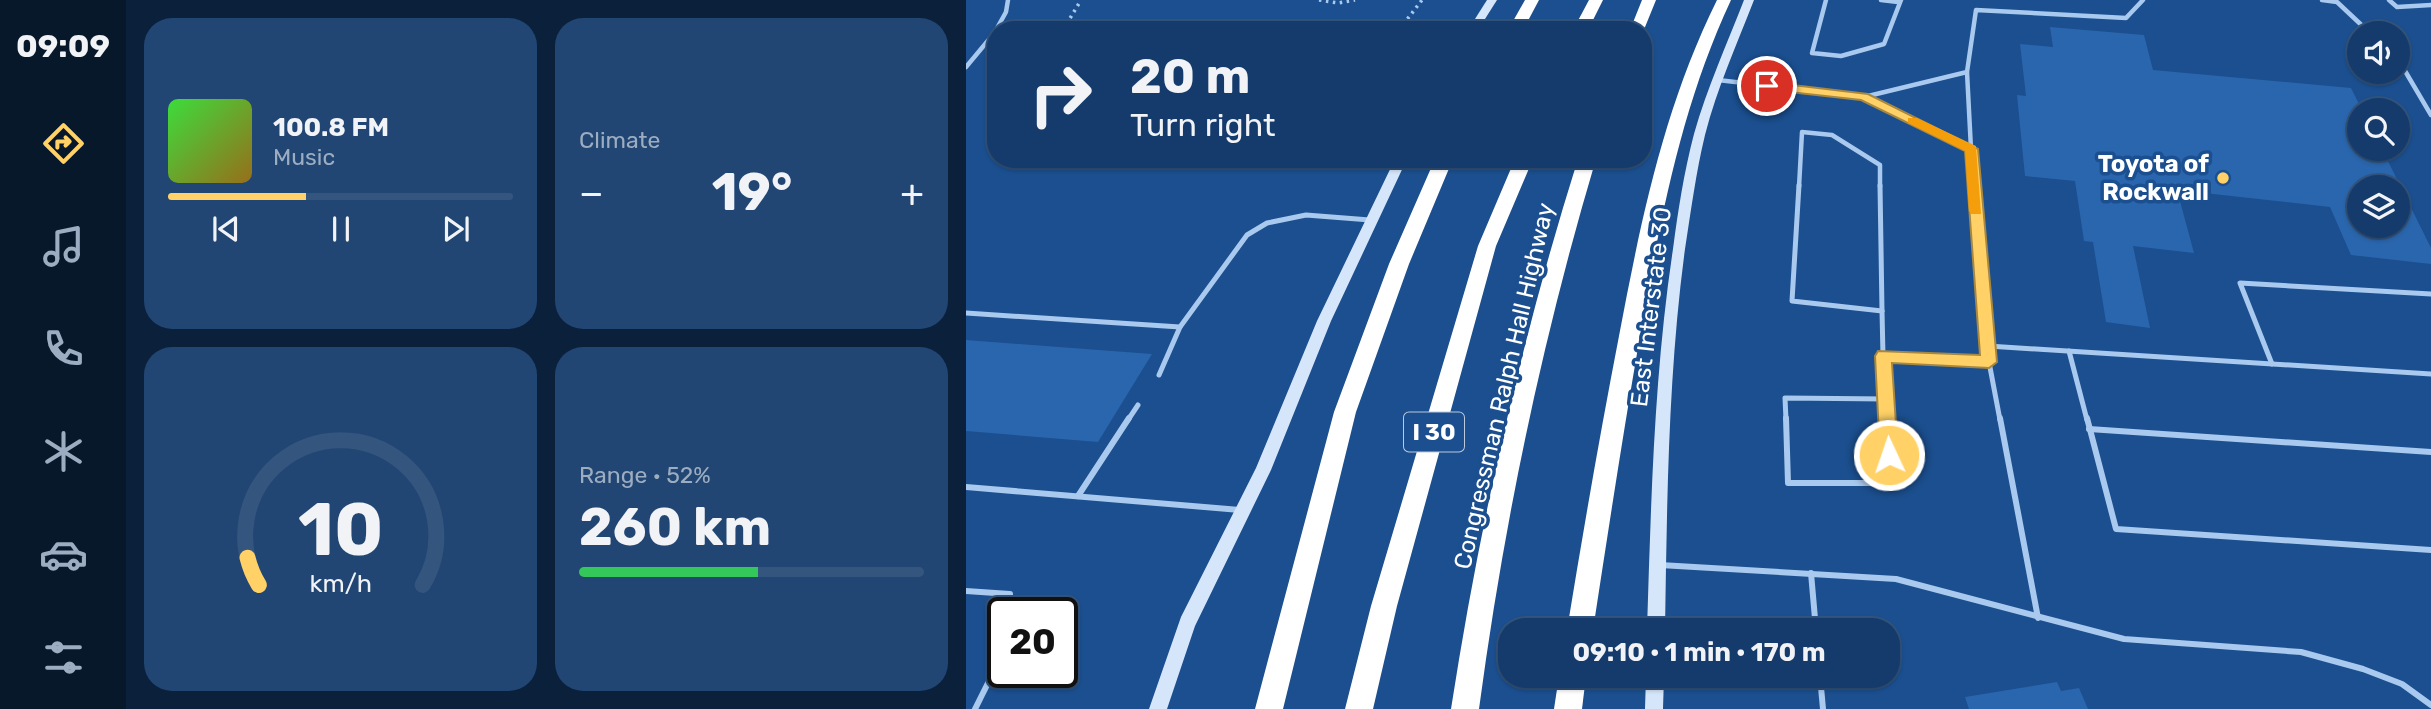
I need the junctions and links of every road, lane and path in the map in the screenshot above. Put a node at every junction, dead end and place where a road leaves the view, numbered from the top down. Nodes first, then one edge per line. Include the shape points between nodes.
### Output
1 (1008, 0) edge
2 (1081, 0) edge
3 (1319, 0) edge
4 (1355, 0) edge
5 (1422, 0) edge
6 (1492, 0) edge
7 (1532, 0) edge
8 (1595, 0) edge
9 (1649, 0) edge
10 (1724, 0) edge
11 (1749, 0) edge
12 (1826, 0) edge
13 (1881, 0) edge
14 (2143, 0) edge
15 (2322, 0) edge
16 (2389, 0) edge
17 (1899, 1) edge
18 (2336, 1) edge
19 (2431, 5) edge
20 (1001, 21) edge
21 (1068, 21) edge
22 (1406, 21) edge
23 (1479, 21) edge
24 (1520, 21) edge
25 (1584, 21) edge
26 (1641, 21) edge
27 (2357, 21) edge
28 (987, 41) edge
29 (966, 67) edge
30 (1967, 72) junction
31 (1718, 80) junction
32 (2410, 80) edge
33 (1864, 97) junction
34 (2431, 116) edge
35 (1971, 149) junction
36 (1397, 168) edge
37 (1440, 168) edge
38 (1520, 168) edge
39 (1584, 168) edge
40 (1371, 220) junction
41 (2431, 295) edge
42 (1883, 311) junction
43 (966, 313) edge
44 (1180, 327) junction
45 (1988, 346) junction
46 (2069, 351) junction
47 (1883, 356) junction
48 (1989, 362) junction
49 (2272, 364) junction
50 (1158, 374) dead end
51 (2431, 374) edge
52 (1886, 399) junction
53 (1138, 405) dead end
54 (2089, 429) junction
55 (2431, 452) edge
56 (966, 487) edge
57 (1078, 496) junction
58 (1243, 510) junction
59 (2431, 550) edge
60 (1658, 565) junction
61 (1811, 573) junction
62 (966, 591) edge
63 (1010, 597) edge
64 (1582, 618) edge
65 (1656, 618) edge
66 (1815, 618) edge
67 (2038, 618) junction
68 (987, 685) edge
69 (1571, 688) edge
70 (1655, 688) edge
71 (1821, 688) edge
72 (2431, 705) edge
73 (975, 709) edge
74 (1157, 709) edge
75 (1269, 709) edge
76 (1359, 709) edge
77 (1465, 709) edge
78 (1568, 709) edge
79 (1654, 709) edge
80 (1823, 709) edge

1 - 20 lane
2 - 21 path
3 - 4 path
5 - 22 path
6 - 23 main road
7 - 24 highway
8 - 25 highway
9 - 26 highway
10 - 64 highway via 1688,81 1659,178
11 - 31 main road, East Interstate 30
12 - 17 lane via 1812,53 1841,56 1885,44
13 - 17 lane
14 - 30 lane via 2126,18 1976,10
15 - 18 lane
16 - 19 lane via 2397,7
18 - 27 lane
28 - 29 lane
30 - 33 lane
30 - 35 lane
31 - 33 lane
31 - 60 main road, East Interstate 30 via 1695,153 1668,331
32 - 34 lane
33 - 35 lane
35 - 45 lane
36 - 40 main road
37 - 75 highway via 1345,412
38 - 76 highway, Congressman Ralph Hall Highway / I 30 via 1487,246
39 - 77 highway, Congressman Ralph Hall Highway via 1557,254 1501,494
40 - 44 lane via 1306,215 1267,223 1247,235
40 - 58 main road
41 - 49 lane via 2240,283
42 - 42 lane via 1880,165 1832,135 1802,132 1792,301
42 - 47 lane
43 - 44 lane
44 - 50 lane
45 - 46 lane
45 - 48 lane
46 - 49 lane
46 - 54 lane
47 - 48 lane
47 - 52 lane
48 - 67 lane
49 - 51 lane
52 - 52 lane via 1891,483 1788,483 1785,398
53 - 57 lane
54 - 55 lane
54 - 59 lane via 2116,529
56 - 57 lane
57 - 58 lane
58 - 74 main road via 1187,623
60 - 61 lane
60 - 65 main road, East Interstate 30
61 - 66 lane
61 - 67 lane via 1896,579
62 - 63 lane
67 - 72 lane via 2124,639 2301,652 2402,684
68 - 73 lane
69 - 78 highway
70 - 79 main road
71 - 80 lane

